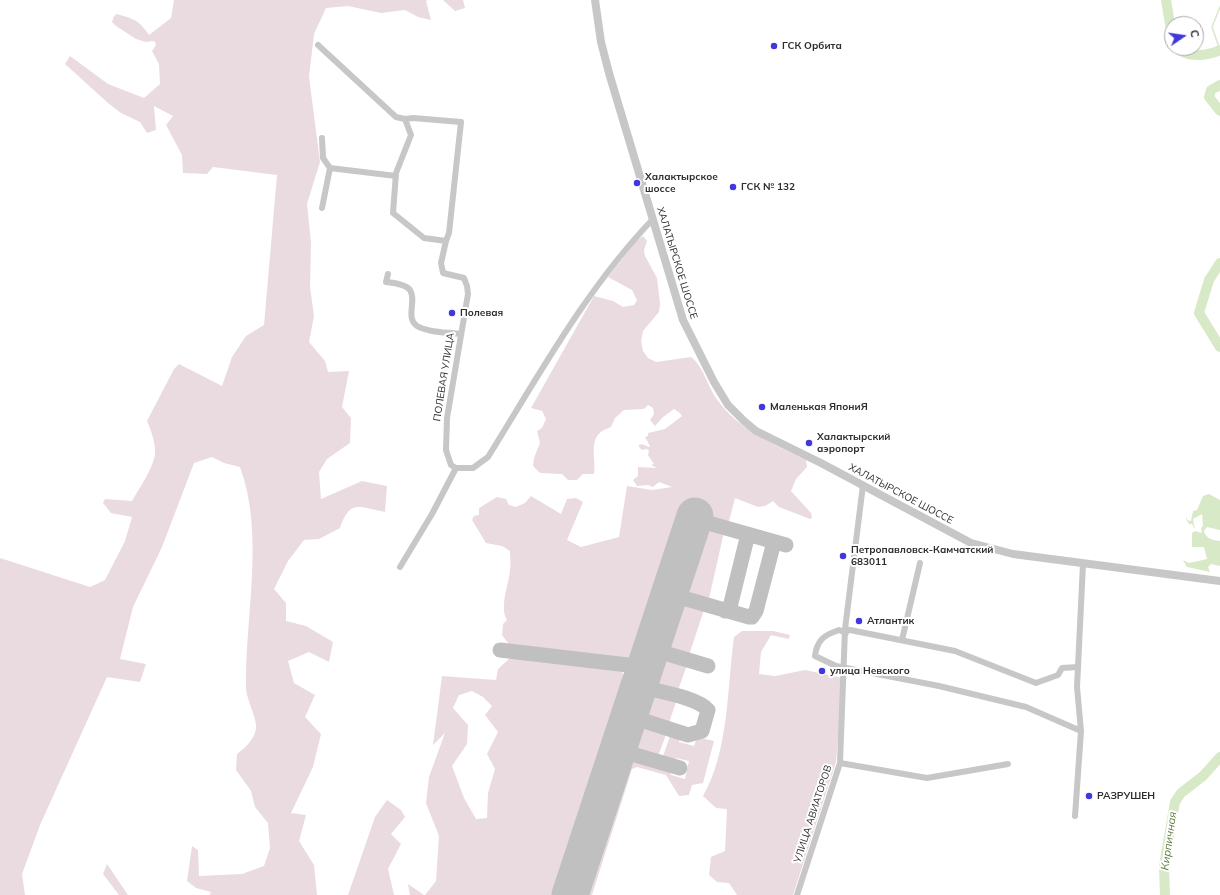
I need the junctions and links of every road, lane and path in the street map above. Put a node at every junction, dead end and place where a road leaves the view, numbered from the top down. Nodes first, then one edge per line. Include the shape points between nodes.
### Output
1 (595, 0) edge
2 (318, 45) dead end
3 (405, 119) junction
4 (322, 138) dead end
5 (330, 168) junction
6 (396, 176) junction
7 (322, 208) dead end
8 (653, 219) junction
9 (446, 241) junction
10 (388, 274) dead end
11 (461, 334) junction
12 (456, 468) junction
13 (863, 486) junction
14 (920, 563) dead end
15 (1083, 564) junction
16 (400, 567) dead end
17 (1220, 581) edge
18 (846, 631) junction
19 (902, 640) junction
20 (844, 666) junction
21 (1078, 667) junction
22 (1081, 731) junction
23 (840, 763) junction
24 (1008, 764) dead end
25 (1075, 816) dead end
26 (797, 895) edge

1 - 8 street, ХАЛАТЫРСКОЕ ШОССЕ via 601,42
2 - 3 street via 396,117
3 - 6 street via 411,135
3 - 9 street via 461,122
4 - 5 street via 324,158
5 - 6 street
5 - 7 street
6 - 9 street via 393,213 424,238
8 - 12 street via 628,246 585,301 488,457 473,468
8 - 13 street, ХАЛАТЫРСКОЕ ШОССЕ via 683,320 704,364 728,404 756,431
9 - 11 street, ПОЛЕВАЯ УЛИЦА via 443,273 464,278 467,286
10 - 11 street via 386,282 410,290 411,314 417,326
11 - 12 street, ПОЛЕВАЯ УЛИЦА via 447,418 446,450 451,465
12 - 16 street
13 - 15 street, ХАЛАТЫРСКОЕ ШОССЕ via 971,543 1013,554
13 - 18 street
14 - 19 street
15 - 17 street, ХАЛАТЫРСКОЕ ШОССЕ
15 - 21 street
18 - 19 street
18 - 20 street
18 - 20 street via 824,634 817,645 815,656 836,666
19 - 21 street via 955,651 1036,683 1058,676 1062,668
20 - 22 street via 1026,707
20 - 23 street, УЛИЦА АВИАТОРОВ
21 - 22 street
22 - 25 street
23 - 24 street via 927,778
23 - 26 street, УЛИЦА АВИАТОРОВ

